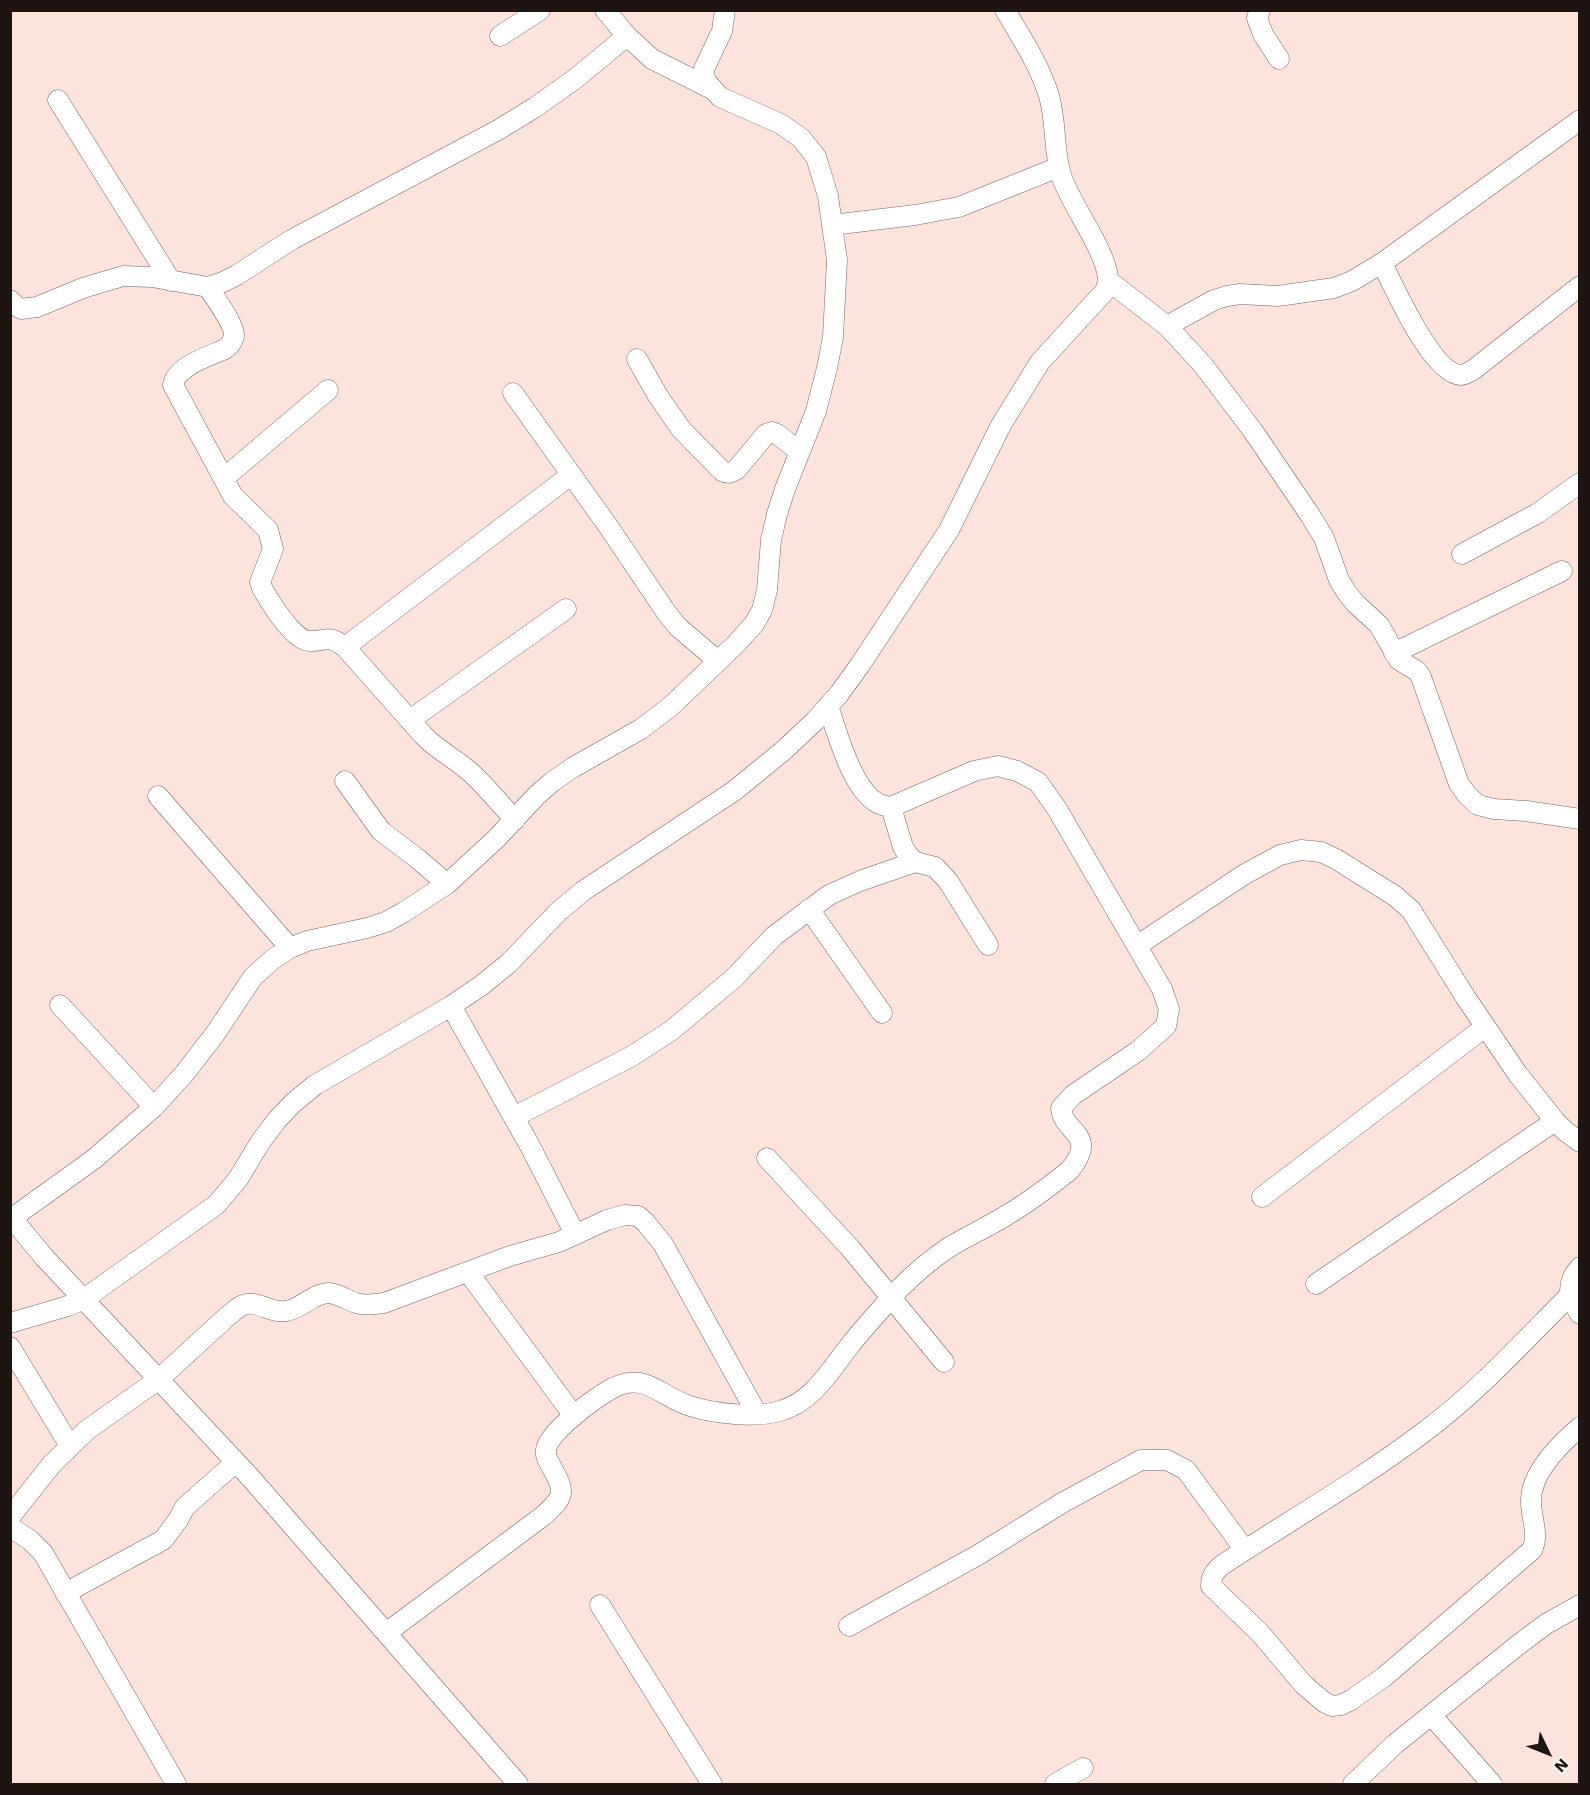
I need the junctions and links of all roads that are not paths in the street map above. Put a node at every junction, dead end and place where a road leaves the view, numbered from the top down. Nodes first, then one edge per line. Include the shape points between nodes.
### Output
1 (540, 10) edge
2 (605, 10) edge
3 (725, 10) edge
4 (1005, 10) edge
5 (1260, 10) edge
6 (500, 36) dead end
7 (627, 36) junction
8 (1279, 59) dead end
9 (712, 89) junction
10 (58, 100) dead end
11 (1580, 120) edge
12 (1059, 167) junction
13 (832, 225) junction
14 (1382, 263) junction
15 (171, 281) junction
16 (1109, 281) junction
17 (1580, 286) edge
18 (208, 287) junction
19 (10, 300) edge
20 (1167, 326) junction
21 (637, 359) dead end
22 (328, 390) dead end
23 (513, 393) dead end
24 (800, 452) junction
25 (571, 475) junction
26 (224, 478) junction
27 (1580, 483) edge
28 (1462, 554) dead end
29 (1562, 571) dead end
30 (566, 609) dead end
31 (345, 647) junction
32 (1394, 653) junction
33 (718, 662) junction
34 (828, 705) junction
35 (410, 720) junction
36 (345, 781) dead end
37 (158, 796) dead end
38 (891, 807) junction
39 (1575, 815) edge
40 (515, 820) junction
41 (915, 862) junction
42 (447, 884) junction
43 (809, 909) junction
44 (988, 945) dead end
45 (1138, 945) junction
46 (290, 948) junction
47 (60, 1005) dead end
48 (451, 1006) junction
49 (882, 1013) dead end
50 (1485, 1027) junction
51 (154, 1107) junction
52 (514, 1117) junction
53 (1555, 1121) junction
54 (1580, 1142) edge
55 (767, 1158) dead end
56 (1262, 1197) dead end
57 (11, 1217) edge
58 (575, 1234) junction
59 (1580, 1267) edge
60 (468, 1272) junction
61 (1316, 1284) dead end
62 (1570, 1295) junction
63 (892, 1298) junction
64 (84, 1299) junction
65 (1580, 1314) edge
66 (10, 1323) edge
67 (10, 1347) edge
68 (944, 1362) dead end
69 (159, 1379) junction
70 (757, 1414) junction
71 (574, 1416) junction
72 (1580, 1427) edge
73 (70, 1446) junction
74 (236, 1462) junction
75 (10, 1517) edge
76 (10, 1527) edge
77 (1245, 1550) junction
78 (66, 1593) junction
79 (600, 1605) dead end
80 (1576, 1613) edge
81 (849, 1626) dead end
82 (386, 1633) junction
83 (1431, 1715) junction
84 (1083, 1768) dead end
85 (176, 1785) edge
86 (518, 1785) edge
87 (712, 1785) edge
88 (1055, 1785) edge
89 (1353, 1785) edge
90 (1492, 1785) edge

1 - 6 street
2 - 7 street
3 - 9 street via 722,31 704,69 705,80
4 - 12 street via 1049,96
5 - 8 street via 1257,18 1263,34
7 - 9 street via 652,59
7 - 18 street via 575,79 498,130 291,240 237,275
9 - 13 street via 720,97 781,124 801,138 816,157
10 - 15 street
11 - 14 street
12 - 13 street via 959,207
12 - 16 street
13 - 24 street via 837,260 833,337 816,411
14 - 17 street via 1423,342 1454,374 1473,370
14 - 20 street via 1334,288 1278,296 1227,296
15 - 18 street
15 - 19 street via 123,276 28,309 21,309
16 - 20 street
16 - 34 street via 1105,291 1040,362 1001,425 949,530 860,665
18 - 26 street via 233,329 233,339 225,349 182,371 173,385
20 - 32 street via 1203,365 1253,431 1324,538 1339,580 1355,603 1379,625
21 - 24 street via 681,429 727,474 772,432
22 - 26 street
23 - 25 street
24 - 33 street via 777,514 762,610
25 - 31 street
25 - 33 street via 666,612
26 - 31 street via 233,496 268,530 272,539 271,559 260,582 279,613 300,638 330,638
27 - 28 street via 1538,513
29 - 32 street
30 - 35 street
31 - 35 street
32 - 39 street via 1421,677 1459,784 1478,805
33 - 40 street via 641,729 552,782
34 - 38 street via 862,789 871,799
34 - 48 street via 783,751 734,791 583,891 509,963
35 - 40 street via 435,747 477,778
36 - 42 street via 381,831
37 - 46 street
38 - 41 street via 903,847
38 - 45 street via 974,771 998,766 1038,782
40 - 42 street
41 - 43 street via 860,881
41 - 44 street via 934,867 948,880
42 - 46 street via 386,922
43 - 49 street
43 - 52 street via 672,1030 632,1056
45 - 50 street via 1245,873 1280,855 1301,850 1321,852 1395,896 1411,910
45 - 63 street via 1162,989 1169,1010 1166,1026 1061,1108 1080,1138 1077,1160 1070,1170 1008,1215 934,1258
46 - 51 street via 253,977 215,1034
47 - 51 street
48 - 52 street
48 - 64 street via 315,1085 277,1120 216,1205
50 - 53 street
50 - 56 street
51 - 57 street via 94,1159
52 - 58 street
53 - 54 street
53 - 61 street
55 - 63 street
57 - 64 street
58 - 60 street
58 - 70 street via 625,1215 638,1216 646,1222 663,1244
59 - 62 street via 1570,1284
60 - 69 street via 384,1303 358,1304 325,1293 284,1312 242,1305
60 - 71 street
62 - 65 street
62 - 77 street via 1465,1399 1426,1431 1366,1475
63 - 68 street
63 - 70 street via 810,1395 780,1411
64 - 66 street
64 - 69 street
67 - 73 street
69 - 73 street via 102,1418
69 - 74 street
70 - 71 street via 691,1406 649,1384 635,1382 611,1389
71 - 82 street via 547,1443 545,1453 561,1484 562,1492 556,1503
72 - 77 street via 1544,1465 1534,1485 1532,1550 1384,1677 1341,1706 1324,1702 1304,1685 1211,1586 1216,1570
73 - 75 street
74 - 78 street via 196,1495 163,1540
74 - 82 street
76 - 78 street via 43,1554
77 - 81 street via 1186,1470 1167,1460 1141,1460
78 - 85 street
79 - 87 street
80 - 83 street via 1536,1631
82 - 86 street
83 - 89 street
83 - 90 street
84 - 88 street

